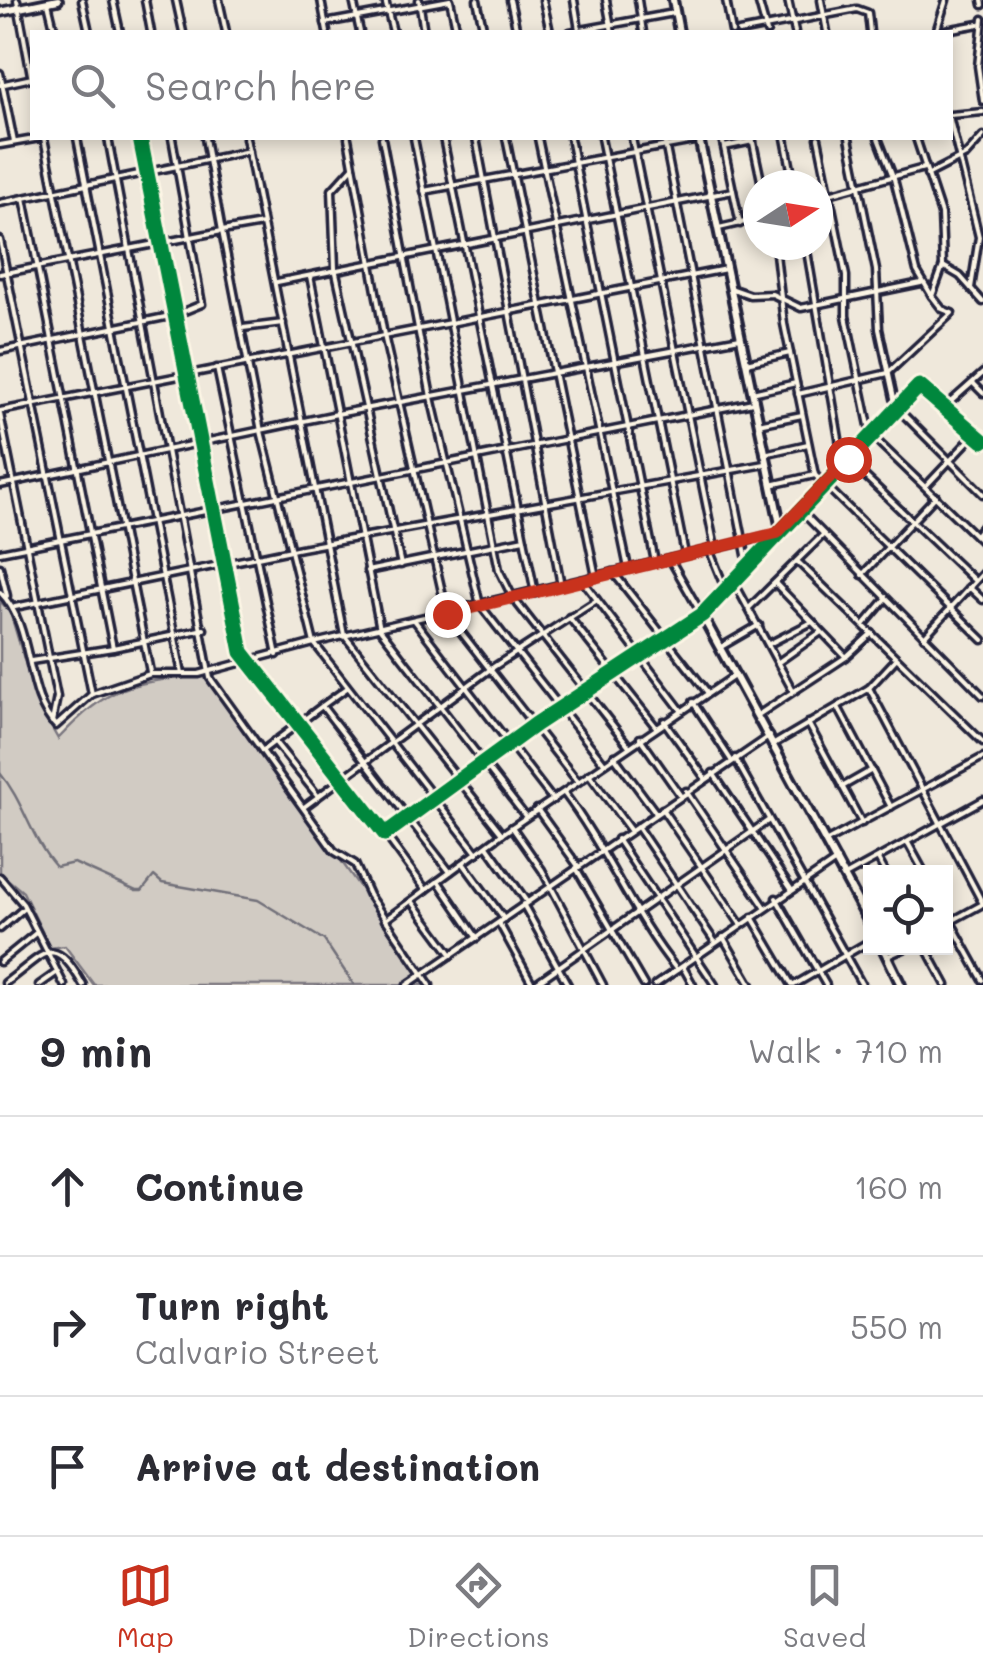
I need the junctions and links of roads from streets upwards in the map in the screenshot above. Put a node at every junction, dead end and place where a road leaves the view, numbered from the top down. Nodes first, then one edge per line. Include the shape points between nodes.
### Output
1 (82, 0) edge
2 (114, 0) edge
3 (145, 0) edge
4 (176, 0) edge
5 (219, 0) edge
6 (321, 0) edge
7 (353, 0) edge
8 (385, 0) edge
9 (450, 0) edge
10 (477, 0) edge
11 (510, 0) edge
12 (543, 0) edge
13 (574, 0) edge
14 (606, 0) edge
15 (638, 0) edge
16 (673, 0) edge
17 (726, 0) edge
18 (758, 0) edge
19 (788, 0) edge
20 (821, 0) edge
21 (866, 0) edge
22 (946, 0) edge
23 (53, 1) edge
24 (419, 3) edge
25 (18, 4) edge
26 (388, 10) junction
27 (864, 11) junction
28 (0, 12) edge
29 (676, 13) junction
30 (356, 16) junction
31 (824, 16) junction
32 (641, 19) junction
33 (982, 21) edge
34 (325, 23) junction
35 (792, 23) junction
36 (610, 24) junction
37 (55, 30) edge
38 (88, 30) edge
39 (120, 30) edge
40 (152, 30) edge
41 (183, 30) edge
42 (226, 30) edge
43 (327, 30) edge
44 (360, 30) edge
45 (392, 30) edge
46 (424, 30) edge
47 (457, 30) edge
48 (484, 30) edge
49 (517, 30) edge
50 (550, 30) edge
51 (580, 30) edge
52 (588, 30) edge
53 (612, 30) edge
54 (644, 30) edge
55 (680, 30) edge
56 (732, 30) edge
57 (766, 30) edge
58 (794, 30) edge
59 (827, 30) edge
60 (869, 30) edge
61 (937, 30) edge
62 (944, 30) edge
63 (982, 37) edge
64 (30, 68) edge
65 (0, 73) edge
66 (30, 79) edge
67 (1, 85) edge
68 (983, 101) edge
69 (983, 112) edge
70 (953, 117) edge
71 (953, 130) edge
72 (983, 136) edge
73 (30, 140) edge
74 (43, 140) edge
75 (77, 140) edge
76 (108, 140) edge
77 (140, 140) edge
78 (172, 140) edge
79 (204, 140) edge
80 (246, 140) edge
81 (348, 140) edge
82 (382, 140) edge
83 (414, 140) edge
84 (443, 140) edge
85 (476, 140) edge
86 (506, 140) edge
87 (538, 140) edge
88 (570, 140) edge
89 (601, 140) edge
90 (632, 140) edge
91 (664, 140) edge
92 (694, 140) edge
93 (699, 140) edge
94 (722, 140) edge
95 (749, 140) edge
96 (753, 140) edge
97 (785, 140) edge
98 (818, 140) edge
99 (849, 140) edge
100 (879, 140) edge
101 (917, 140) edge
102 (14, 142) junction
103 (0, 144) edge
104 (666, 146) junction
105 (724, 146) junction
106 (249, 151) junction
107 (635, 152) junction
108 (605, 158) junction
109 (209, 159) junction
110 (960, 159) junction
111 (575, 163) junction
112 (178, 167) junction
113 (353, 167) junction
114 (544, 168) junction
115 (924, 168) junction
116 (759, 170) edge
117 (791, 170) edge
118 (825, 170) edge
119 (149, 174) junction
120 (514, 174) junction
121 (927, 176) junction
122 (894, 179) junction
123 (117, 180) junction
124 (484, 180) junction
125 (452, 184) junction
126 (87, 187) junction
127 (859, 188) junction
128 (424, 191) junction
129 (733, 191) junction
130 (56, 192) junction
131 (833, 193) edge
132 (711, 194) junction
133 (24, 198) junction
134 (677, 202) junction
135 (0, 203) edge
136 (645, 209) junction
137 (614, 214) junction
138 (833, 214) edge
139 (585, 220) junction
140 (743, 223) edge
141 (262, 224) junction
142 (740, 224) junction
143 (557, 228) junction
144 (718, 228) junction
145 (222, 230) junction
146 (526, 234) junction
147 (192, 237) junction
148 (0, 240) edge
149 (495, 240) junction
150 (162, 242) junction
151 (464, 245) junction
152 (131, 248) junction
153 (436, 251) junction
154 (100, 254) junction
155 (406, 257) junction
156 (68, 260) junction
157 (777, 260) edge
158 (808, 260) edge
159 (370, 264) junction
160 (38, 266) junction
161 (943, 266) junction
162 (336, 268) junction
163 (726, 269) junction
164 (3, 273) edge
165 (310, 276) junction
166 (692, 276) junction
167 (275, 282) junction
168 (658, 282) junction
169 (921, 283) junction
170 (630, 286) junction
171 (730, 288) junction
172 (971, 288) junction
173 (600, 291) junction
174 (876, 292) junction
175 (572, 296) junction
176 (932, 296) junction
177 (846, 299) junction
178 (781, 301) junction
179 (540, 302) junction
180 (983, 302) edge
181 (814, 306) junction
182 (509, 308) junction
183 (478, 314) junction
184 (175, 315) junction
185 (144, 321) junction
186 (448, 322) junction
187 (283, 323) junction
188 (241, 328) junction
189 (114, 329) junction
190 (418, 329) junction
191 (84, 334) junction
192 (384, 335) junction
193 (741, 337) junction
194 (354, 340) junction
195 (52, 341) junction
196 (706, 344) junction
197 (20, 346) junction
198 (324, 346) junction
199 (0, 350) edge
200 (675, 351) junction
201 (790, 353) junction
202 (287, 354) junction
203 (644, 357) junction
204 (247, 362) junction
205 (614, 362) junction
206 (746, 362) junction
207 (585, 367) junction
208 (217, 368) junction
209 (554, 373) junction
210 (888, 373) junction
211 (983, 373) edge
212 (187, 374) junction
213 (524, 378) junction
214 (155, 380) junction
215 (858, 380) junction
216 (972, 382) junction
217 (796, 383) junction
218 (492, 384) junction
219 (126, 386) junction
220 (830, 386) junction
221 (462, 392) junction
222 (983, 393) edge
223 (97, 394) junction
224 (798, 394) junction
225 (752, 397) junction
226 (63, 398) junction
227 (430, 398) junction
228 (398, 403) junction
229 (31, 404) junction
230 (946, 406) junction
231 (896, 407) junction
232 (719, 408) junction
233 (368, 409) junction
234 (0, 412) edge
235 (337, 414) junction
236 (687, 414) junction
237 (802, 415) junction
238 (656, 420) junction
239 (301, 422) junction
240 (758, 425) junction
241 (628, 426) junction
242 (261, 430) junction
243 (599, 433) junction
244 (976, 434) junction
245 (871, 435) junction
246 (230, 436) junction
247 (568, 438) junction
248 (983, 441) edge
249 (199, 442) junction
250 (808, 444) junction
251 (536, 446) junction
252 (169, 448) junction
253 (506, 451) junction
254 (762, 454) junction
255 (140, 456) junction
256 (476, 458) junction
257 (949, 460) junction
258 (845, 461) junction
259 (109, 462) junction
260 (764, 464) junction
261 (446, 465) junction
262 (78, 469) junction
263 (731, 470) junction
264 (414, 471) junction
265 (46, 475) junction
266 (815, 475) junction
267 (700, 477) junction
268 (381, 478) junction
269 (669, 481) junction
270 (824, 482) junction
271 (14, 484) junction
272 (351, 484) junction
273 (0, 485) edge
274 (770, 485) junction
275 (926, 486) junction
276 (639, 488) junction
277 (315, 490) junction
278 (611, 492) junction
279 (983, 494) edge
280 (580, 496) junction
281 (936, 496) junction
282 (276, 498) junction
283 (548, 503) junction
284 (244, 505) junction
285 (517, 507) junction
286 (799, 509) junction
287 (214, 510) junction
288 (487, 513) junction
289 (183, 516) junction
290 (458, 519) junction
291 (912, 521) junction
292 (153, 522) junction
293 (428, 525) junction
294 (983, 526) edge
295 (121, 528) junction
296 (779, 531) junction
297 (394, 532) junction
298 (823, 535) junction
299 (975, 535) junction
300 (93, 536) junction
301 (361, 538) junction
302 (524, 539) junction
303 (744, 540) junction
304 (59, 541) junction
305 (983, 542) edge
306 (325, 543) junction
307 (495, 546) junction
308 (889, 546) junction
309 (27, 548) junction
310 (712, 548) junction
311 (0, 552) edge
312 (290, 552) junction
313 (466, 552) junction
314 (686, 555) junction
315 (670, 559) junction
316 (255, 560) junction
317 (435, 560) junction
318 (797, 560) junction
319 (656, 562) junction
320 (401, 565) junction
321 (748, 566) junction
322 (0, 567) edge
323 (225, 567) junction
324 (628, 568) junction
325 (367, 571) junction
326 (194, 572) junction
327 (613, 572) junction
328 (983, 573) edge
329 (862, 575) junction
330 (596, 577) junction
331 (164, 578) junction
332 (582, 580) junction
333 (975, 581) junction
334 (734, 582) junction
335 (775, 583) junction
336 (132, 585) junction
337 (561, 586) junction
338 (970, 587) junction
339 (102, 591) junction
340 (726, 591) junction
341 (0, 592) edge
342 (535, 593) junction
343 (70, 597) junction
344 (513, 598) junction
345 (8, 599) junction
346 (597, 600) junction
347 (885, 600) junction
348 (983, 600) edge
349 (36, 602) junction
350 (480, 605) junction
351 (952, 606) junction
352 (15, 607) junction
353 (750, 608) junction
354 (447, 614) junction
355 (702, 614) junction
356 (569, 617) junction
357 (414, 620) junction
358 (812, 622) junction
359 (759, 625) junction
360 (864, 625) junction
361 (204, 629) junction
362 (380, 629) junction
363 (822, 632) junction
364 (872, 633) junction
365 (174, 636) junction
366 (344, 636) junction
367 (543, 636) junction
368 (924, 637) junction
369 (665, 640) junction
370 (983, 640) edge
371 (144, 642) junction
372 (314, 642) junction
373 (769, 644) junction
374 (114, 648) junction
375 (721, 648) junction
376 (517, 652) junction
377 (82, 653) junction
378 (276, 654) junction
379 (639, 656) junction
380 (846, 658) junction
381 (897, 658) junction
382 (48, 659) junction
383 (31, 661) junction
384 (248, 662) junction
385 (778, 662) junction
386 (492, 668) junction
387 (211, 671) junction
388 (613, 673) junction
389 (150, 674) junction
390 (182, 674) junction
391 (736, 674) junction
392 (348, 688) junction
393 (869, 688) junction
394 (467, 690) junction
395 (587, 690) junction
396 (794, 691) junction
397 (708, 693) junction
398 (92, 694) junction
399 (983, 696) edge
400 (692, 702) junction
401 (322, 706) junction
402 (442, 706) junction
403 (838, 707) junction
404 (561, 708) junction
405 (680, 710) junction
406 (758, 714) junction
407 (664, 721) junction
408 (52, 723) junction
409 (415, 723) junction
410 (536, 724) junction
411 (808, 724) junction
412 (296, 725) junction
413 (656, 727) junction
414 (640, 738) junction
415 (772, 740) junction
416 (274, 741) junction
417 (390, 741) junction
418 (511, 742) junction
419 (983, 742) edge
420 (629, 746) junction
421 (262, 752) junction
422 (614, 756) junction
423 (983, 757) edge
424 (733, 759) junction
425 (363, 760) junction
426 (486, 760) junction
427 (604, 763) junction
428 (872, 770) junction
429 (712, 773) junction
430 (588, 774) junction
431 (340, 778) junction
432 (706, 778) junction
433 (460, 779) junction
434 (578, 782) junction
435 (842, 787) junction
436 (924, 791) junction
437 (564, 792) junction
438 (683, 793) junction
439 (318, 796) junction
440 (434, 796) junction
441 (552, 800) junction
442 (983, 800) edge
443 (304, 806) junction
444 (892, 807) junction
445 (537, 809) junction
446 (662, 809) junction
447 (656, 813) junction
448 (410, 816) junction
449 (526, 817) junction
450 (769, 820) junction
451 (862, 823) junction
452 (941, 824) junction
453 (637, 826) junction
454 (512, 827) junction
455 (630, 830) junction
456 (752, 831) junction
457 (384, 834) junction
458 (502, 834) junction
459 (617, 839) junction
460 (827, 840) junction
461 (908, 843) junction
462 (487, 846) junction
463 (603, 849) junction
464 (728, 849) junction
465 (477, 853) junction
466 (878, 859) junction
467 (838, 860) junction
468 (463, 863) junction
469 (882, 865) edge
470 (920, 865) edge
471 (577, 867) junction
472 (702, 868) junction
473 (450, 872) junction
474 (845, 876) junction
475 (1, 880) edge
476 (438, 881) junction
477 (804, 881) junction
478 (676, 885) junction
479 (552, 886) junction
480 (791, 889) junction
481 (426, 890) junction
482 (656, 898) junction
483 (776, 898) junction
484 (412, 900) junction
485 (525, 903) junction
486 (983, 904) edge
487 (765, 907) junction
488 (25, 908) junction
489 (636, 910) junction
490 (863, 911) edge
491 (752, 917) junction
492 (386, 920) junction
493 (953, 920) edge
494 (502, 921) junction
495 (741, 925) junction
496 (0, 929) edge
497 (608, 930) junction
498 (953, 931) edge
499 (37, 932) junction
500 (724, 937) junction
501 (477, 938) junction
502 (715, 942) junction
503 (863, 945) edge
504 (584, 948) junction
505 (48, 952) junction
506 (846, 954) junction
507 (452, 955) junction
508 (696, 955) junction
509 (930, 955) edge
510 (888, 956) edge
511 (0, 962) edge
512 (558, 966) junction
513 (680, 968) junction
514 (818, 969) junction
515 (58, 972) junction
516 (421, 974) junction
517 (0, 975) edge
518 (983, 980) edge
519 (6, 984) edge
520 (39, 985) edge
521 (64, 985) edge
522 (83, 985) edge
523 (407, 985) edge
524 (430, 985) edge
525 (533, 985) edge
526 (568, 985) edge
527 (603, 985) edge
528 (644, 985) edge
529 (655, 985) edge
530 (693, 985) edge
531 (715, 985) edge
532 (751, 985) edge
533 (793, 985) edge
534 (826, 985) edge
535 (862, 985) edge
536 (901, 985) edge
537 (946, 985) edge

1 - 38 street
2 - 39 street
3 - 40 street
4 - 41 street
5 - 42 street
6 - 34 street
7 - 30 street
8 - 26 street
9 - 24 street
9 - 47 street
10 - 48 street
11 - 49 street
12 - 50 street
13 - 51 street
14 - 36 street
15 - 32 street
16 - 29 street
17 - 56 street
18 - 57 street
19 - 35 street
20 - 31 street
21 - 27 street
22 - 61 street
23 - 25 street
23 - 37 street
24 - 26 street
24 - 46 street
25 - 28 street
25 - 64 street
26 - 30 street
26 - 45 street
27 - 31 street
27 - 60 street
29 - 32 street
29 - 55 street
30 - 34 street
30 - 44 street
31 - 35 street
31 - 59 street
32 - 36 street
32 - 54 street
33 - 62 street
33 - 63 street
34 - 43 street
35 - 57 street
35 - 58 street
36 - 52 street
36 - 53 street
63 - 68 street
65 - 67 street
66 - 67 street
67 - 102 street
69 - 70 street
71 - 110 street
72 - 110 street
73 - 102 street
74 - 130 street
75 - 126 street
76 - 123 street
77 - 119 street
78 - 112 street
79 - 109 street
80 - 106 street
81 - 113 street
82 - 155 street
83 - 128 street
84 - 125 street
85 - 124 street
86 - 120 street
87 - 114 street
88 - 111 street
89 - 108 street
90 - 107 street
91 - 104 street
92 - 104 street
93 - 132 street
94 - 105 street
95 - 105 street
96 - 116 street
97 - 117 street
98 - 118 street
99 - 127 street
100 - 122 street
101 - 115 street
102 - 103 street
104 - 107 street
104 - 134 street
105 - 129 street
106 - 109 street
106 - 141 street
107 - 108 street
107 - 136 street
108 - 111 street
108 - 137 street
109 - 112 street
109 - 145 street
110 - 121 street
110 - 172 street via 979,237
111 - 114 street
111 - 139 street
112 - 119 street
112 - 147 street
113 - 159 street
113 - 162 street via 332,190
114 - 120 street
114 - 143 street
115 - 121 street
115 - 122 street
119 - 123 street
119 - 150 street
120 - 124 street
120 - 146 street
121 - 161 street via 940,210
122 - 127 street
122 - 169 street
123 - 126 street
123 - 152 street
124 - 125 street
124 - 149 street
125 - 128 street
125 - 151 street
126 - 130 street
126 - 154 street
127 - 131 street
127 - 174 street
128 - 153 street
129 - 132 street
129 - 142 street
130 - 133 street
130 - 156 street
132 - 134 street
132 - 144 street
133 - 135 street
133 - 160 street
134 - 136 street
134 - 166 street
136 - 137 street
136 - 168 street
137 - 139 street
137 - 170 street
138 - 177 street
139 - 143 street
139 - 173 street
140 - 142 street
141 - 145 street
141 - 167 street
142 - 144 street
143 - 146 street
143 - 175 street
144 - 163 street
145 - 147 street
145 - 188 street
146 - 149 street
146 - 179 street
147 - 150 street
147 - 184 street via 204,301
148 - 164 street
149 - 151 street
149 - 182 street
150 - 152 street
150 - 184 street
151 - 153 street
151 - 183 street
152 - 154 street
152 - 185 street
153 - 155 street
153 - 186 street
154 - 156 street
154 - 189 street
155 - 159 street
155 - 190 street
156 - 160 street
156 - 191 street
157 - 178 street
158 - 181 street
159 - 162 street
159 - 192 street
160 - 164 street
160 - 195 street
161 - 172 street
161 - 176 street
162 - 165 street
162 - 194 street
163 - 166 street
163 - 171 street
164 - 197 street
165 - 167 street
165 - 198 street
166 - 168 street
166 - 196 street
167 - 187 street
168 - 170 street
168 - 200 street
169 - 174 street
169 - 176 street
170 - 173 street
170 - 203 street
171 - 178 street
171 - 193 street
172 - 180 street
173 - 175 street
173 - 205 street
174 - 177 street
174 - 210 street
175 - 179 street
175 - 207 street
176 - 210 street via 952,313
177 - 181 street
177 - 215 street
178 - 181 street
178 - 201 street
179 - 182 street
179 - 209 street
181 - 220 street
182 - 183 street
182 - 213 street
183 - 186 street
183 - 218 street
184 - 185 street
184 - 212 street
185 - 189 street
185 - 214 street
186 - 190 street
186 - 221 street
187 - 188 street
187 - 202 street
188 - 204 street
189 - 191 street
189 - 219 street
190 - 192 street
190 - 227 street
191 - 195 street
191 - 223 street
192 - 194 street
192 - 228 street
193 - 196 street
193 - 206 street
194 - 198 street
194 - 233 street
195 - 197 street
195 - 226 street
196 - 200 street
196 - 232 street
197 - 199 street
197 - 229 street
198 - 202 street
198 - 235 street
200 - 203 street
200 - 236 street
201 - 206 street
201 - 217 street
202 - 204 street
202 - 239 street
203 - 205 street
203 - 238 street
204 - 208 street
204 - 242 street
205 - 207 street
205 - 241 street
206 - 225 street
207 - 209 street
207 - 243 street
208 - 212 street
208 - 246 street
209 - 213 street
209 - 247 street
210 - 215 street
210 - 231 street
211 - 216 street
212 - 214 street
212 - 249 street
213 - 218 street
213 - 251 street
214 - 219 street
214 - 252 street
215 - 220 street
215 - 245 street
216 - 222 street
216 - 230 street
217 - 224 street
217 - 225 street
218 - 221 street
218 - 253 street
219 - 223 street
219 - 255 street
220 - 224 street
220 - 258 street
221 - 227 street
221 - 256 street
223 - 226 street
223 - 259 street
224 - 237 street
225 - 232 street
225 - 240 street
226 - 229 street
226 - 262 street
227 - 228 street
227 - 261 street
228 - 233 street
228 - 264 street
229 - 234 street
229 - 265 street
230 - 231 street via 920,385
230 - 244 street
231 - 245 street
231 - 257 street
232 - 236 street
232 - 263 street
233 - 235 street
233 - 268 street
234 - 271 street
235 - 239 street
235 - 272 street
236 - 238 street
236 - 267 street
237 - 240 street
237 - 250 street
238 - 241 street
238 - 269 street
239 - 242 street
239 - 277 street
240 - 254 street
241 - 243 street
241 - 276 street
242 - 246 street
242 - 282 street
243 - 247 street
243 - 278 street
244 - 248 street
244 - 257 street
245 - 258 street
245 - 275 street
246 - 249 street
246 - 284 street
247 - 251 street
247 - 280 street
249 - 252 street
249 - 287 street
250 - 254 street
250 - 266 street
251 - 253 street
251 - 283 street
252 - 255 street
252 - 289 street
253 - 256 street
253 - 285 street
254 - 260 street
255 - 259 street
255 - 292 street
256 - 261 street
256 - 288 street
257 - 275 street
257 - 279 street
258 - 270 street
258 - 291 street
259 - 262 street
259 - 295 street
260 - 263 street
260 - 274 street
261 - 264 street
261 - 290 street
262 - 265 street
262 - 300 street
263 - 267 street
263 - 303 street
264 - 268 street
264 - 293 street
265 - 271 street
265 - 304 street
266 - 270 street
266 - 274 street
267 - 269 street
267 - 310 street
268 - 272 street
268 - 297 street
269 - 276 street
269 - 314 street
270 - 286 street
270 - 308 street
271 - 273 street
271 - 309 street
272 - 277 street
272 - 301 street
274 - 296 street
275 - 281 street
276 - 278 street
276 - 319 street
277 - 282 street
277 - 306 street
278 - 280 street
278 - 324 street
280 - 283 street
280 - 330 street
281 - 291 street
281 - 299 street
282 - 284 street
282 - 312 street
283 - 285 street
283 - 337 street
284 - 287 street
284 - 316 street
285 - 288 street
285 - 302 street
286 - 296 street
286 - 298 street
287 - 289 street
287 - 323 street
288 - 290 street
288 - 307 street
289 - 292 street
289 - 326 street
290 - 293 street
290 - 313 street
291 - 308 street
291 - 333 street
292 - 295 street
292 - 331 street
293 - 297 street
293 - 317 street
294 - 299 street
295 - 300 street
295 - 336 street
296 - 303 street
296 - 321 street
297 - 301 street
297 - 320 street
298 - 318 street
298 - 329 street
299 - 305 street
300 - 304 street
300 - 339 street
301 - 306 street
301 - 325 street
302 - 307 street
302 - 342 street
303 - 310 street
303 - 321 street
304 - 309 street
304 - 343 street
306 - 312 street
306 - 366 street
307 - 313 street
307 - 344 street
308 - 329 street
308 - 351 street
309 - 311 street
309 - 349 street
310 - 314 street
310 - 340 street
312 - 316 street
312 - 372 street
313 - 317 street
313 - 350 street
314 - 315 street
315 - 319 street
315 - 355 street
316 - 323 street
316 - 378 street
317 - 320 street
317 - 354 street
318 - 335 street
318 - 360 street
319 - 324 street
320 - 325 street
321 - 334 street
322 - 345 street
323 - 326 street
323 - 384 street
324 - 327 street
325 - 362 street
326 - 331 street
326 - 361 street
327 - 330 street
327 - 369 street
328 - 333 street
329 - 347 street
330 - 332 street
331 - 336 street
331 - 365 street
332 - 337 street
332 - 346 street
333 - 338 street
334 - 340 street
334 - 353 street
335 - 353 street
335 - 358 street
336 - 339 street
336 - 371 street
337 - 342 street
338 - 348 street
338 - 351 street
339 - 343 street
339 - 374 street
340 - 355 street
341 - 345 street
342 - 344 street
343 - 349 street
343 - 377 street
344 - 350 street
344 - 367 street
345 - 352 street
346 - 356 street
346 - 379 street
347 - 360 street
347 - 368 street
349 - 352 street
349 - 382 street
350 - 354 street
350 - 376 street
351 - 368 street
351 - 370 street
352 - 383 street
353 - 359 street
354 - 357 street
354 - 386 street
355 - 369 street
355 - 375 street
356 - 367 street
356 - 388 street
357 - 362 street
357 - 394 street
358 - 363 street
358 - 373 street
359 - 373 street
359 - 375 street
360 - 364 street
361 - 365 street
361 - 387 street
362 - 366 street
362 - 402 street
363 - 380 street
363 - 385 street
364 - 380 street
364 - 381 street
365 - 371 street
365 - 390 street
366 - 372 street
366 - 409 street
367 - 376 street
367 - 395 street
368 - 399 street
369 - 379 street
369 - 397 street
371 - 374 street
371 - 389 street
372 - 378 street
372 - 392 street
373 - 385 street
374 - 377 street
375 - 391 street
376 - 386 street
376 - 404 street
377 - 382 street
377 - 398 street
378 - 384 street
379 - 388 street
379 - 405 street
380 - 396 street
381 - 393 street
381 - 419 street
382 - 383 street
382 - 408 street via 58,704
383 - 408 street
384 - 387 street
384 - 412 street
385 - 396 street
386 - 394 street
386 - 410 street
387 - 390 street
387 - 421 street
388 - 395 street
388 - 413 street
389 - 390 street
389 - 398 street
391 - 397 street
391 - 406 street
392 - 401 street
392 - 417 street
393 - 403 street
393 - 436 street
394 - 402 street
394 - 418 street
395 - 404 street
395 - 420 street
396 - 406 street
397 - 400 street
398 - 408 street via 62,724
400 - 405 street
400 - 424 street
401 - 412 street
401 - 425 street
402 - 409 street
402 - 426 street
403 - 411 street
403 - 428 street
404 - 410 street
404 - 427 street
405 - 407 street
406 - 415 street
407 - 413 street
407 - 432 street
409 - 417 street
409 - 433 street
410 - 418 street
410 - 434 street
411 - 415 street
411 - 435 street
412 - 416 street
412 - 431 street
413 - 414 street
414 - 420 street
414 - 438 street
415 - 424 street
415 - 460 street
416 - 421 street
416 - 439 street
417 - 425 street
417 - 440 street
418 - 426 street
418 - 441 street
420 - 422 street
421 - 443 street
422 - 427 street
422 - 447 street
423 - 436 street
424 - 429 street
424 - 450 street
425 - 431 street
425 - 448 street
426 - 433 street
426 - 449 street
427 - 430 street
428 - 435 street
428 - 444 street
429 - 432 street
429 - 456 street
430 - 434 street
430 - 455 street
431 - 439 street
431 - 457 street
432 - 438 street
433 - 440 street
433 - 458 street
434 - 437 street
435 - 451 street
436 - 444 street
436 - 452 street
437 - 441 street
437 - 463 street
438 - 446 street
438 - 464 street
439 - 443 street
440 - 448 street
440 - 465 street
441 - 445 street
442 - 452 street
443 - 492 street via 334,851 355,864
444 - 451 street
445 - 449 street
445 - 471 street
446 - 447 street
446 - 472 street
447 - 453 street
448 - 457 street
448 - 473 street
449 - 454 street
450 - 456 street
450 - 477 street
451 - 460 street
452 - 461 street
452 - 486 street
453 - 455 street
453 - 478 street
454 - 458 street
454 - 479 street
455 - 459 street
456 - 464 street
456 - 480 street
457 - 481 street
458 - 462 street
459 - 463 street
459 - 482 street
460 - 467 street
461 - 466 street
461 - 470 street
462 - 465 street
462 - 485 street
463 - 471 street
463 - 489 street
464 - 472 street
464 - 487 street
465 - 468 street
466 - 469 street
466 - 474 street
467 - 474 street
467 - 477 street
468 - 473 street
468 - 494 street
471 - 479 street
471 - 497 street
472 - 478 street
472 - 495 street
473 - 476 street
474 - 490 street
475 - 488 street
476 - 481 street
476 - 501 street
477 - 480 street
477 - 506 street
478 - 482 street
478 - 502 street
479 - 485 street
479 - 504 street
480 - 483 street
481 - 484 street
482 - 489 street
482 - 508 street
483 - 487 street
483 - 514 street
484 - 492 street
484 - 507 street
485 - 494 street
485 - 512 street
486 - 493 street
487 - 491 street
488 - 496 street
488 - 499 street
489 - 497 street
489 - 513 street
491 - 495 street
491 - 533 street
492 - 516 street
494 - 501 street
494 - 525 street
495 - 500 street
497 - 504 street
497 - 528 street
498 - 518 street
499 - 505 street
499 - 511 street
500 - 502 street
500 - 532 street
501 - 507 street
502 - 508 street
503 - 506 street
504 - 512 street
504 - 527 street
505 - 515 street
505 - 519 street
505 - 522 street via 67,956
506 - 514 street
506 - 535 street
507 - 516 street
508 - 513 street
508 - 531 street
509 - 537 street
510 - 536 street
512 - 525 street
512 - 526 street
513 - 529 street
513 - 530 street
514 - 533 street
514 - 534 street
515 - 520 street
515 - 521 street
516 - 523 street
516 - 524 street
517 - 519 street

